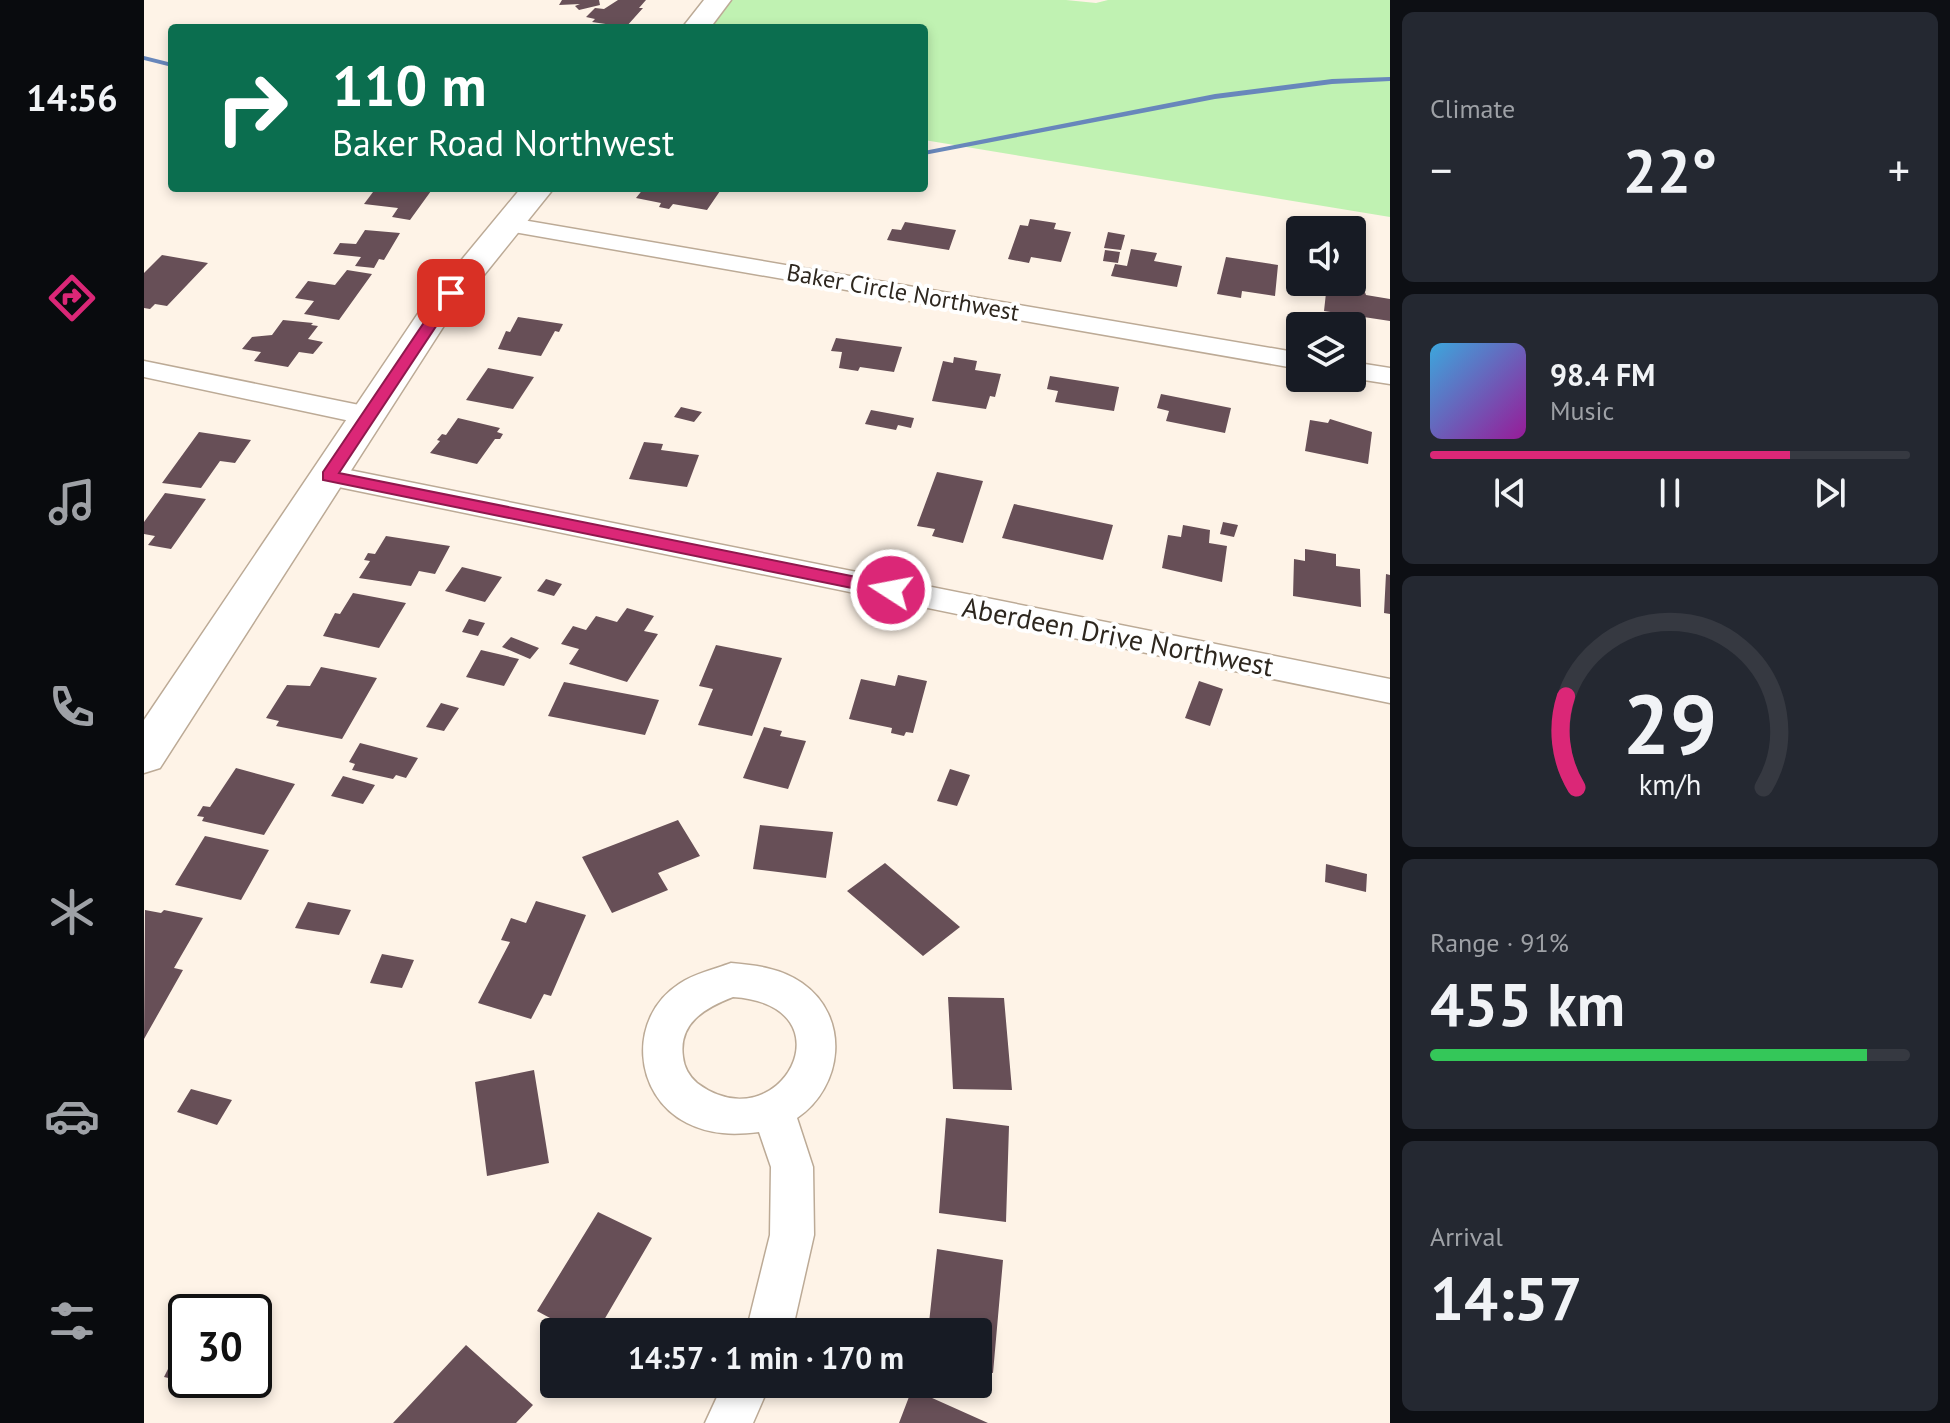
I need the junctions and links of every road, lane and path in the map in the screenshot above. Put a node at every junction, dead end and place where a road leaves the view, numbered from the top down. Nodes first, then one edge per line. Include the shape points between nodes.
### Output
1 (718, 0) edge
2 (699, 24) edge
3 (534, 192) edge
4 (505, 224) junction
5 (1286, 359) edge
6 (144, 369) edge
7 (1366, 372) edge
8 (1390, 376) edge
9 (369, 416) junction
10 (329, 476) junction
11 (1390, 691) edge
12 (144, 756) edge
13 (773, 1110) dead end
14 (772, 1318) edge
15 (741, 1398) edge
16 (729, 1423) edge

1 - 2 street
3 - 4 street
4 - 5 street, Baker Circle Northwest
4 - 9 street via 433,316
6 - 9 street
7 - 8 street
9 - 10 street
10 - 11 street, Aberdeen Drive Northwest
10 - 12 street
13 - 14 street via 792,1167 792,1235
15 - 16 street

